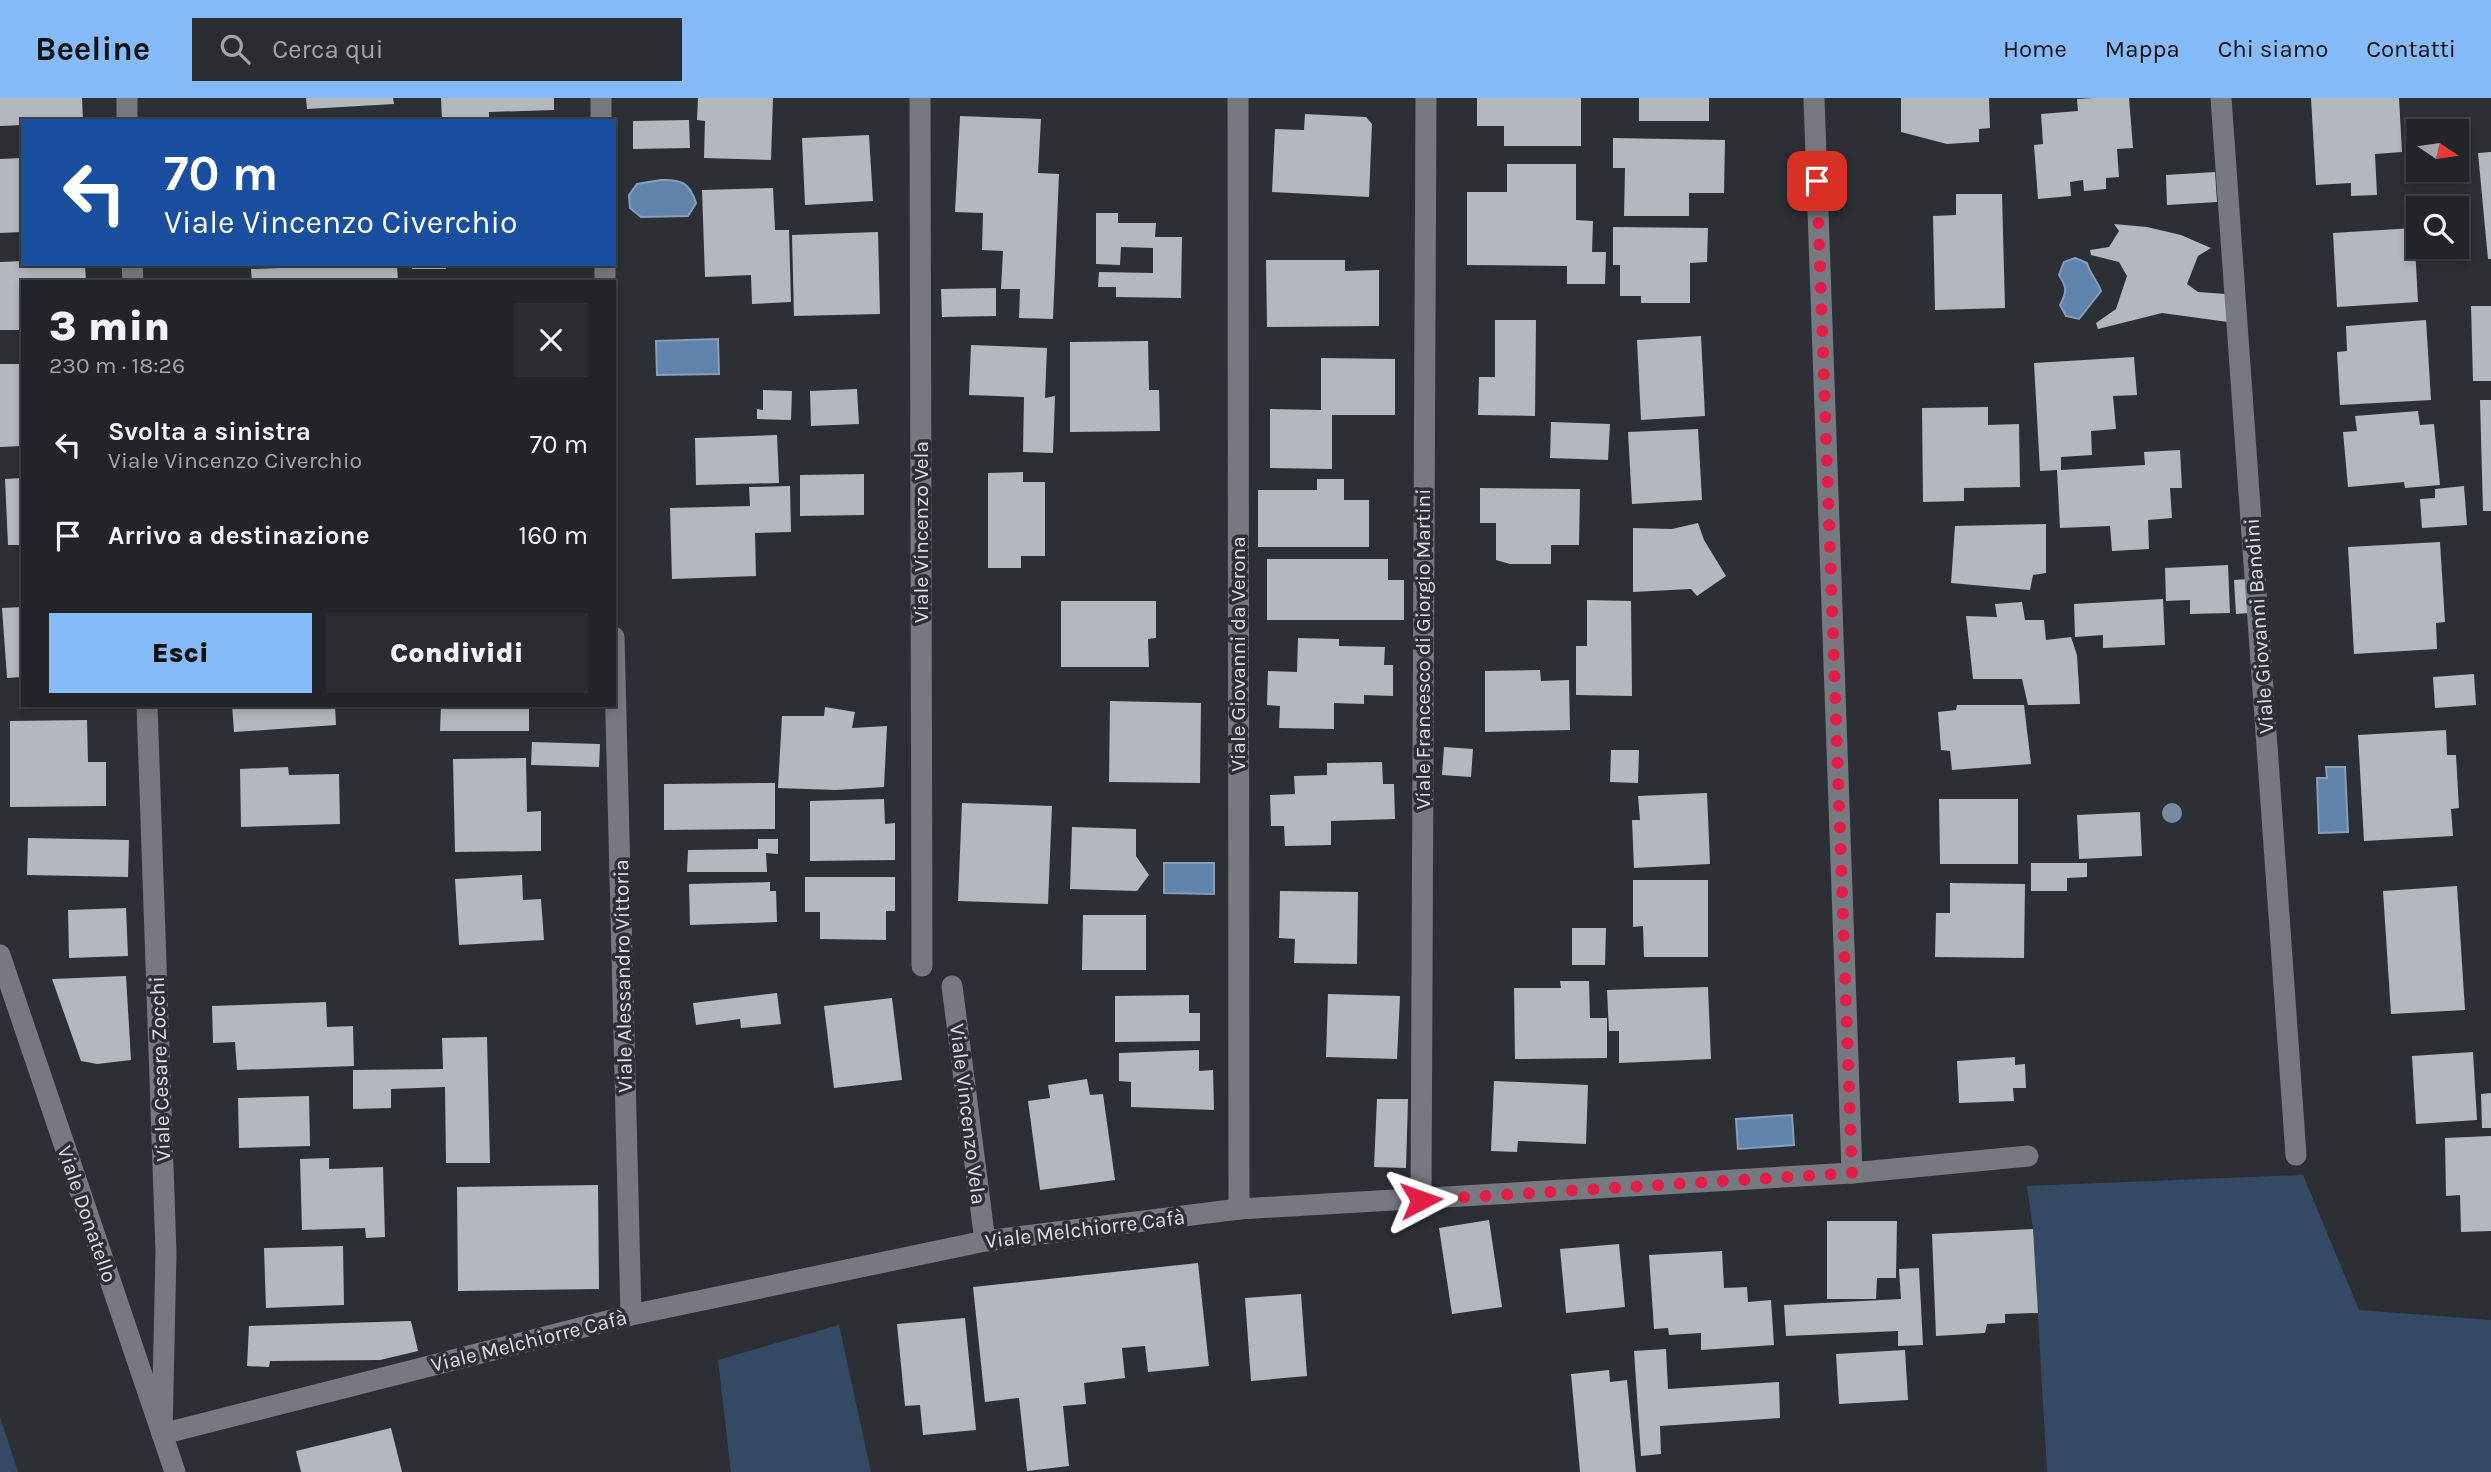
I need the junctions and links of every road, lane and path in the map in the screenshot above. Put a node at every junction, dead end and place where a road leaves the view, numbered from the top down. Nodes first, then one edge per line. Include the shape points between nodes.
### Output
1 (127, 98) edge
2 (601, 98) edge
3 (920, 98) edge
4 (1238, 98) edge
5 (1426, 98) edge
6 (1814, 98) edge
7 (2221, 98) edge
8 (127, 119) edge
9 (601, 119) edge
10 (147, 707) edge
11 (616, 707) edge
12 (0, 955) edge
13 (922, 966) dead end
14 (952, 986) dead end
15 (2296, 1155) dead end
16 (2028, 1156) dead end
17 (1852, 1173) junction
18 (1421, 1200) junction
19 (1239, 1209) junction
20 (985, 1241) junction
21 (631, 1315) junction
22 (162, 1433) junction
23 (175, 1472) edge

1 - 8 street
2 - 9 street
3 - 13 street, Viale Vincenzo Vela
4 - 19 street, Viale Giovanni da Verona
5 - 18 street, Viale Francesco di Giorgio Martini
6 - 17 street
7 - 15 street, Viale Giovanni Bandini
10 - 22 street, Viale Cesare Zocchi via 166,1252
11 - 21 street, Viale Alessandro Vittoria
12 - 22 street, Viale Donatello
14 - 20 street, Viale Vincenzo Vela
16 - 17 street, Viale Melchiorre Cafà
17 - 18 street, Viale Melchiorre Cafà
18 - 19 street, Viale Melchiorre Cafà
19 - 20 street, Viale Melchiorre Cafà
20 - 21 street, Viale Melchiorre Cafà
21 - 22 street, Viale Melchiorre Cafà
22 - 23 street, Viale Donatello

